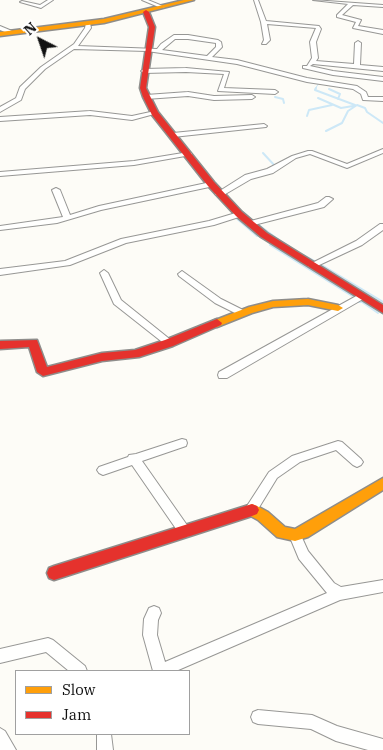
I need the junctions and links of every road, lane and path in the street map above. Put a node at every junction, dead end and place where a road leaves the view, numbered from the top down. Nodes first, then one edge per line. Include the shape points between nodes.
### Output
1 (50, 0) edge
2 (191, 0) edge
3 (256, 0) edge
4 (316, 0) edge
5 (22, 2) dead end
6 (352, 2) junction
7 (145, 6) edge
8 (383, 6) edge
9 (264, 22) junction
10 (88, 24) junction
11 (3, 31) edge
12 (383, 32) edge
13 (264, 43) dead end
14 (358, 43) dead end
15 (73, 47) junction
16 (153, 50) junction
17 (209, 57) junction
18 (314, 62) junction
19 (358, 66) junction
20 (305, 67) junction
21 (383, 69) edge
22 (321, 70) junction
23 (144, 71) junction
24 (292, 76) junction
25 (383, 79) edge
26 (319, 82) junction
27 (275, 92) dead end
28 (146, 97) junction
29 (252, 97) dead end
30 (383, 99) edge
31 (0, 110) edge
32 (155, 113) junction
33 (0, 119) edge
34 (264, 126) dead end
35 (173, 134) junction
36 (383, 152) edge
37 (189, 154) junction
38 (0, 174) edge
39 (211, 184) junction
40 (56, 190) dead end
41 (219, 194) junction
42 (329, 199) dead end
43 (239, 214) junction
44 (67, 218) junction
45 (250, 224) junction
46 (383, 226) edge
47 (0, 228) edge
48 (312, 265) junction
49 (0, 272) edge
50 (104, 273) dead end
51 (182, 274) dead end
52 (360, 297) junction
53 (338, 308) junction
54 (383, 310) edge
55 (242, 313) junction
56 (169, 343) junction
57 (0, 345) edge
58 (223, 375) dead end
59 (182, 444) dead end
60 (133, 458) junction
61 (357, 462) dead end
62 (103, 470) dead end
63 (383, 483) edge
64 (251, 510) junction
65 (185, 532) junction
66 (295, 535) junction
67 (54, 573) dead end
68 (383, 586) edge
69 (339, 594) junction
70 (154, 613) dead end
71 (0, 656) edge
72 (79, 670) edge
73 (160, 670) edge
74 (162, 670) edge
75 (258, 717) dead end
76 (104, 735) edge
77 (0, 736) edge
78 (383, 747) edge
79 (8, 750) edge
80 (105, 750) edge

1 - 5 street via 41,7
2 - 7 street via 163,7
3 - 9 street
4 - 6 street
6 - 8 street
6 - 12 street via 339,16 359,21 356,27
7 - 10 street
7 - 16 street via 152,27
9 - 13 street
9 - 18 street via 318,28 313,42
10 - 11 street
10 - 15 street
14 - 19 street
15 - 16 street
15 - 31 street via 22,88 19,99
16 - 17 street
16 - 17 street via 174,37 218,42 219,47
16 - 23 street
17 - 24 street
18 - 19 street
18 - 20 street
19 - 21 street
20 - 22 street
20 - 24 street
22 - 25 street
22 - 26 street via 325,74 317,80
23 - 27 street via 227,73 220,90
23 - 28 street
24 - 26 street
26 - 30 street via 355,87 364,93 365,98
28 - 29 street via 188,94 214,98
28 - 32 street
32 - 33 street via 132,118 90,113
32 - 35 street
34 - 35 street
35 - 37 street
36 - 41 street via 347,166 310,152 270,171 248,177
37 - 38 street via 134,163
37 - 39 street
39 - 41 street
39 - 44 street
40 - 44 street
41 - 43 street
42 - 45 street via 307,210
43 - 45 street
43 - 49 street via 124,241 67,263
44 - 47 street
45 - 48 street
46 - 48 street via 359,243
48 - 52 street
50 - 56 street via 117,302
51 - 55 street via 218,301
52 - 53 street
52 - 54 street
53 - 55 street via 308,302 281,302
53 - 58 street
55 - 56 street
56 - 57 street via 135,354 102,357 43,372 34,343
59 - 60 street
60 - 62 street
60 - 65 street
61 - 64 street via 342,446 336,445 296,459 273,475
63 - 66 street
64 - 65 street
64 - 66 street via 282,533
65 - 67 street
66 - 69 street via 303,555 314,570
68 - 69 street
69 - 74 street
70 - 73 street via 150,635
71 - 72 street via 48,645
75 - 78 street via 312,722
76 - 80 street
77 - 79 street

